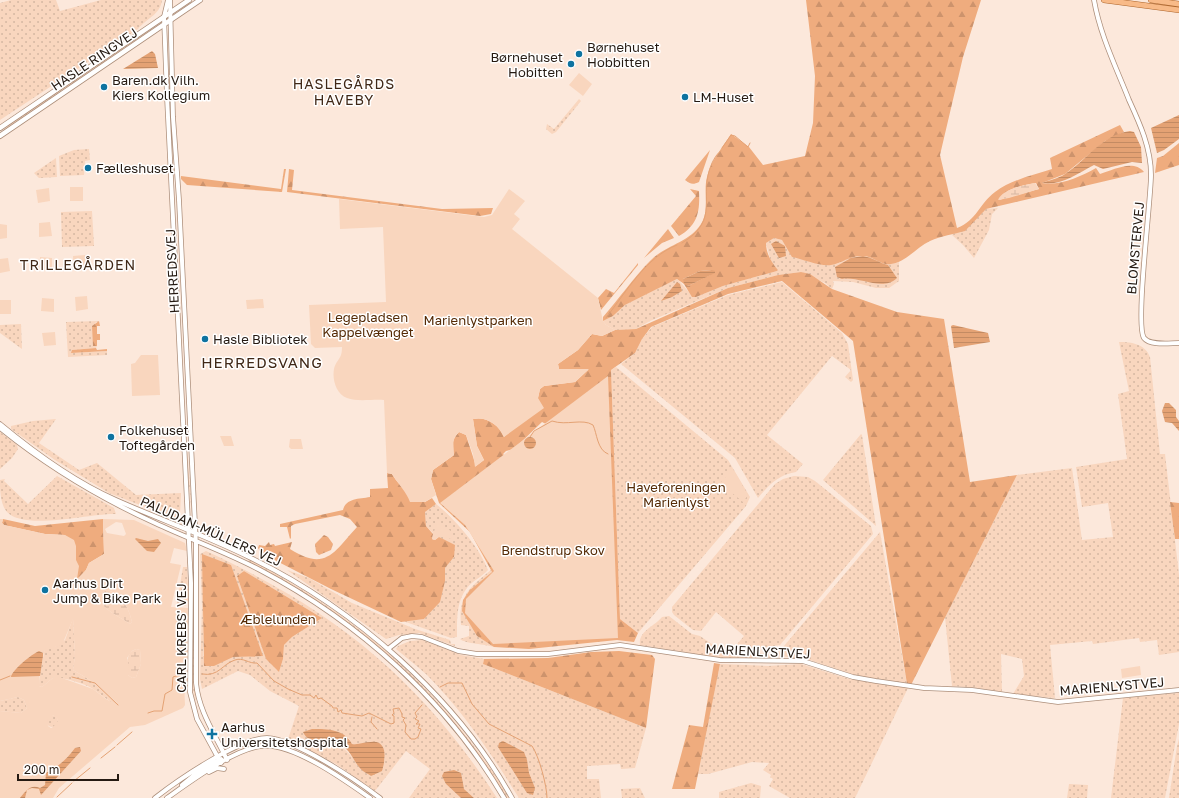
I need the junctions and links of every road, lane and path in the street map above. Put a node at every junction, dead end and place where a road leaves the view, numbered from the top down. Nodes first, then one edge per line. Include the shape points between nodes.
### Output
1 (169, 0) edge
2 (189, 0) edge
3 (200, 0) edge
4 (1094, 0) edge
5 (1104, 0) edge
6 (1151, 0) edge
7 (1179, 4) edge
8 (1179, 10) edge
9 (170, 13) junction
10 (164, 17) junction
11 (170, 21) junction
12 (164, 25) junction
13 (0, 128) edge
14 (0, 136) edge
15 (1179, 343) edge
16 (0, 424) edge
17 (0, 428) edge
18 (188, 530) junction
19 (195, 533) junction
20 (189, 538) junction
21 (196, 541) junction
22 (388, 649) junction
23 (1179, 690) edge
24 (225, 754) junction
25 (220, 760) junction
26 (228, 760) junction
27 (224, 769) dead end
28 (193, 780) junction
29 (348, 782) junction
30 (178, 790) junction
31 (155, 798) edge
32 (167, 798) edge
33 (370, 798) edge
34 (374, 798) edge
35 (380, 798) edge
36 (504, 798) edge
37 (512, 798) edge

1 - 9 street, HERREDSVEJ
1 - 10 street, HERREDSVEJ
2 - 9 main road, HASLE RINGVEJ
3 - 11 main road, HASLE RINGVEJ
4 - 15 street, BLOMSTERVEJ via 1102,33 1140,124 1149,154 1151,173 1141,301 1142,333 1146,340 1152,342
5 - 8 main road
6 - 7 main road
9 - 10 main road, HASLE RINGVEJ
9 - 11 street, HERREDSVEJ
10 - 12 street, HERREDSVEJ
10 - 13 main road, HASLE RINGVEJ
11 - 12 main road, HASLE RINGVEJ
11 - 19 street, HERREDSVEJ
12 - 14 main road, HASLE RINGVEJ
12 - 18 street, HERREDSVEJ
16 - 18 street, PALUDAN-MÜLLERS VEJ via 55,464 102,492
17 - 20 street, PALUDAN-MÜLLERS VEJ via 93,492
18 - 19 street, PALUDAN-MÜLLERS VEJ
18 - 20 street, CARL KREBS' VEJ
19 - 21 street, HERREDSVEJ
19 - 22 street, PALUDAN-MÜLLERS VEJ via 252,558 295,582 349,617
20 - 21 street, PALUDAN-MÜLLERS VEJ
20 - 25 street, CARL KREBS' VEJ via 192,611 190,692 198,719
21 - 24 street, CARL KREBS' VEJ via 197,691 204,716
21 - 36 street, PALUDAN-MÜLLERS VEJ via 278,580 363,637 440,711 473,752
22 - 23 street, MARIENLYSTVEJ via 402,638 417,636 458,651 477,654 548,654 620,645 720,660 802,661 876,682 972,690 1058,702
22 - 37 street, PALUDAN-MÜLLERS VEJ via 445,706 479,749
24 - 25 street
24 - 26 street, CARL KREBS' VEJ
24 - 35 street via 258,739 284,741 321,760
25 - 26 street
25 - 28 street
25 - 30 street via 187,780
25 - 31 street via 191,772
26 - 29 street via 254,748 278,747 303,757
27 - 28 street via 217,768
28 - 30 street
29 - 33 street
29 - 34 street
30 - 32 street

